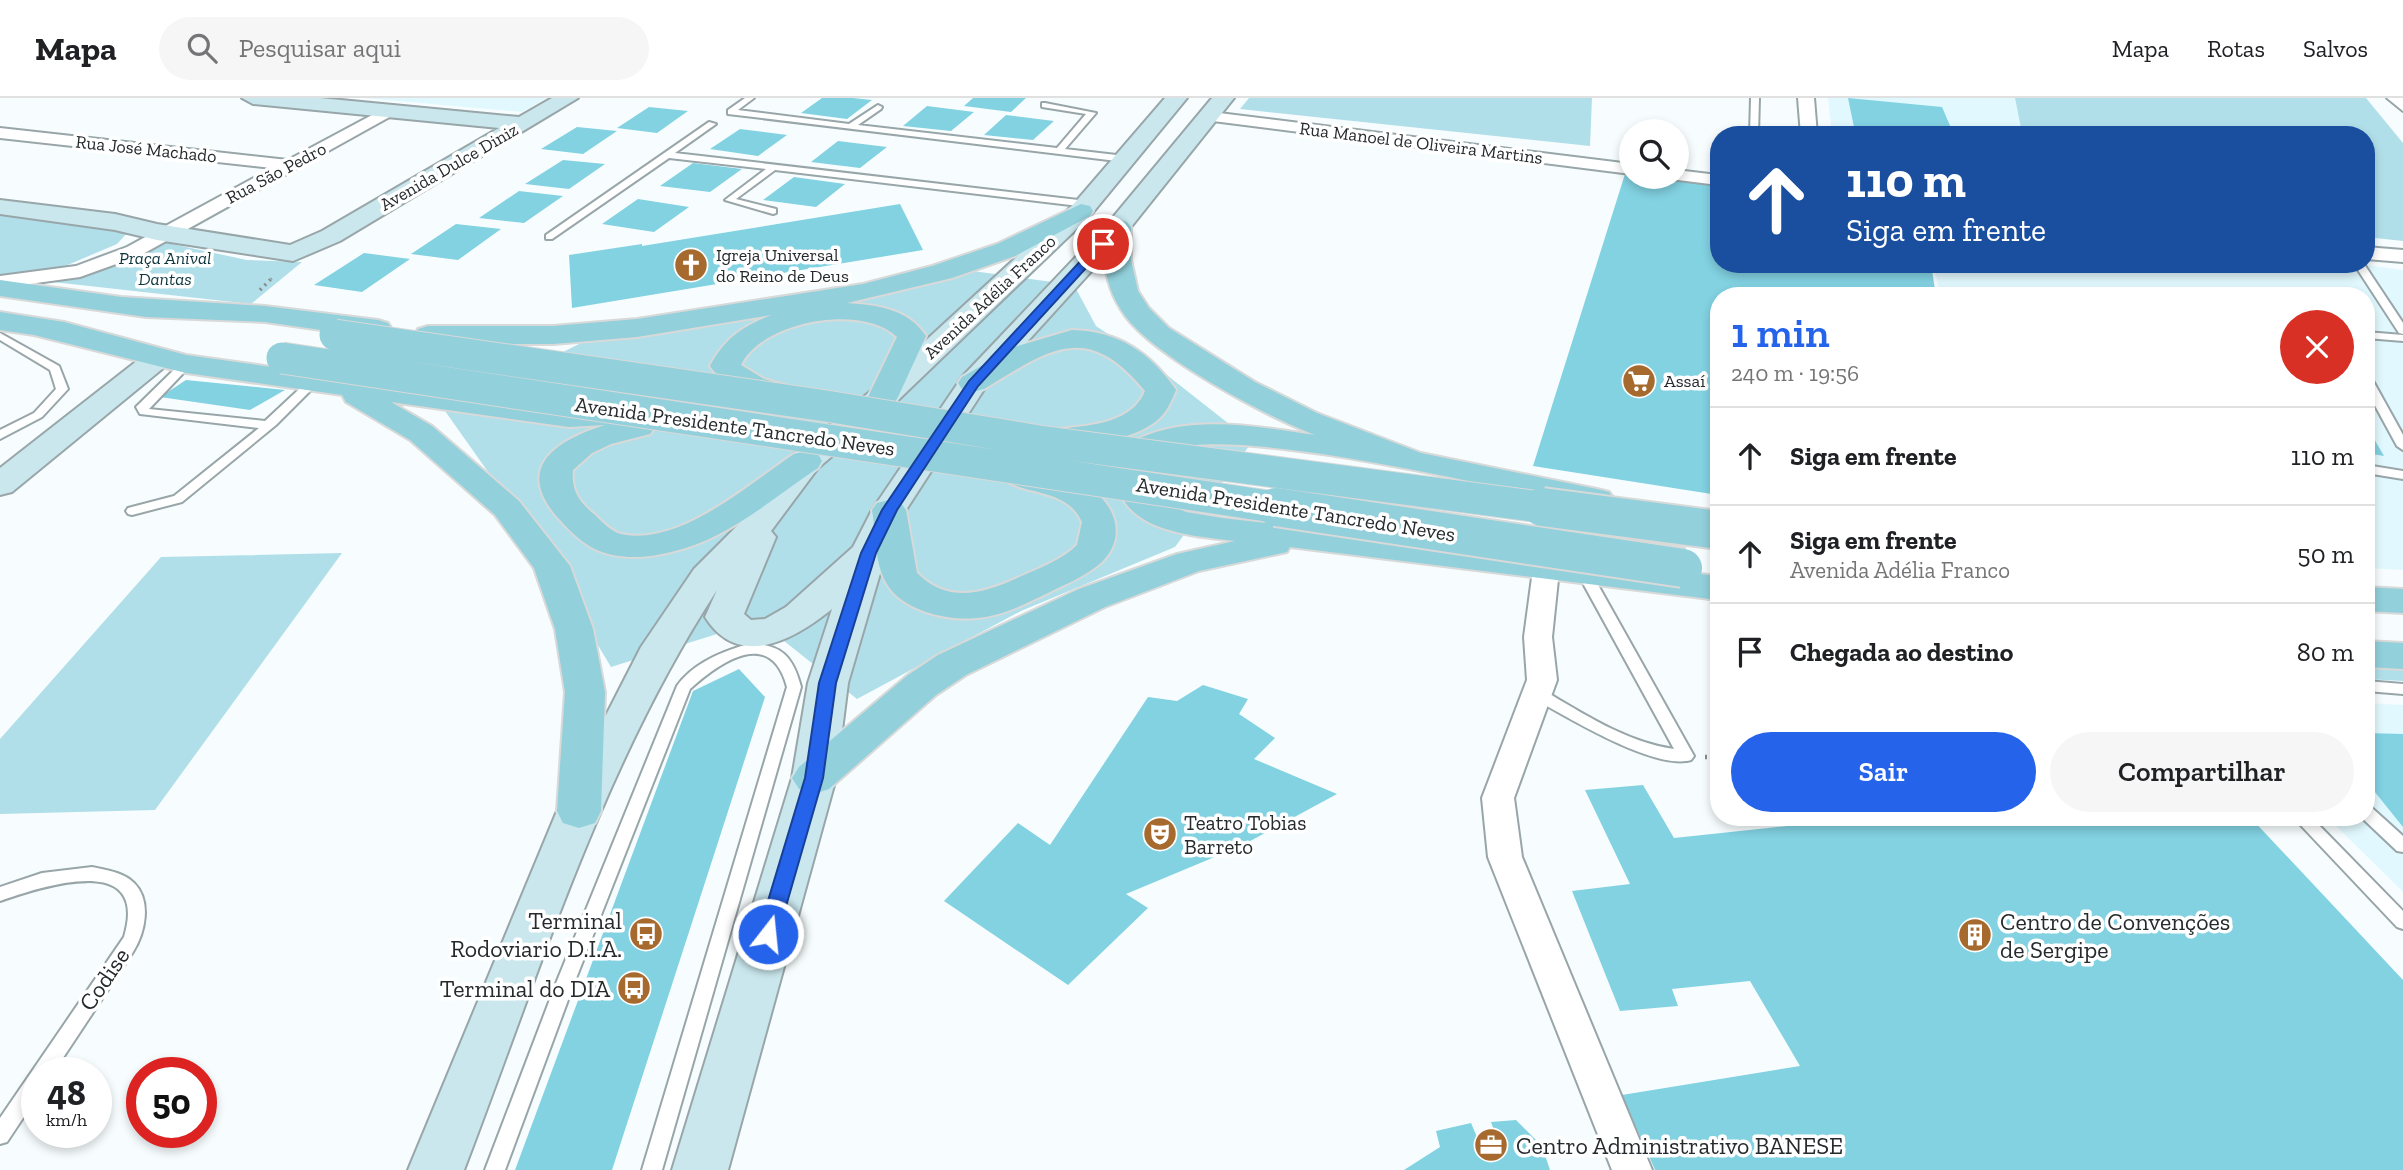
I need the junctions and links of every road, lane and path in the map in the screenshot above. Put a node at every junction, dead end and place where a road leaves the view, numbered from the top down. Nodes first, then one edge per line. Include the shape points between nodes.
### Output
1 (253, 98) edge
2 (567, 98) edge
3 (750, 98) edge
4 (1176, 98) edge
5 (1755, 98) edge
6 (1806, 98) edge
7 (2395, 98) edge
8 (1045, 105) dead end
9 (2403, 106) edge
10 (878, 107) dead end
11 (1217, 107) edge
12 (387, 112) junction
13 (523, 124) junction
14 (712, 124) dead end
15 (850, 126) junction
16 (1755, 126) edge
17 (1808, 126) edge
18 (0, 133) edge
19 (1059, 151) junction
20 (667, 155) junction
21 (1125, 159) junction
22 (292, 165) junction
23 (773, 167) junction
24 (1619, 167) edge
25 (1689, 177) edge
26 (1710, 179) edge
27 (0, 207) edge
28 (1084, 208) junction
29 (773, 211) dead end
30 (1118, 227) junction
31 (163, 233) junction
32 (548, 237) dead end
33 (296, 253) junction
34 (2375, 254) edge
35 (2403, 256) edge
36 (0, 282) edge
37 (0, 288) edge
38 (2375, 288) edge
39 (122, 305) junction
40 (265, 314) junction
41 (0, 321) edge
42 (37, 327) junction
43 (2403, 331) edge
44 (428, 335) junction
45 (0, 336) edge
46 (2375, 336) edge
47 (2403, 338) edge
48 (172, 362) junction
49 (327, 383) junction
50 (974, 383) junction
51 (2375, 395) edge
52 (883, 397) junction
53 (826, 406) junction
54 (272, 423) junction
55 (750, 429) junction
56 (0, 435) edge
57 (1039, 441) junction
58 (2403, 446) edge
59 (960, 458) junction
60 (806, 461) junction
61 (1412, 461) junction
62 (2375, 470) edge
63 (2403, 475) edge
64 (0, 485) edge
65 (890, 510) junction
66 (132, 511) dead end
67 (767, 515) junction
68 (1710, 526) edge
69 (1710, 527) edge
70 (1307, 538) junction
71 (868, 553) junction
72 (1546, 570) junction
73 (1586, 576) junction
74 (1710, 582) edge
75 (1710, 585) edge
76 (2375, 599) edge
77 (2403, 601) edge
78 (752, 639) junction
79 (2375, 654) edge
80 (2403, 656) edge
81 (2375, 687) edge
82 (2403, 689) edge
83 (1538, 694) junction
84 (814, 778) junction
85 (579, 811) junction
86 (2375, 820) edge
87 (2310, 826) edge
88 (2403, 846) edge
89 (0, 894) edge
90 (2403, 922) edge
91 (53, 1057) edge
92 (21, 1104) edge
93 (0, 1135) edge
94 (436, 1170) edge
95 (495, 1170) edge
96 (652, 1170) edge
97 (700, 1170) edge
98 (1632, 1170) edge

1 - 12 main road
2 - 13 main road, Avenida Dulce Diniz
3 - 15 lane via 731,112
4 - 21 main road, Avenida Adélia Franco
5 - 16 lane
6 - 17 street
7 - 9 street
8 - 19 lane via 1092,113
10 - 15 lane
11 - 24 street, Rua Manoel de Oliveira Martins
11 - 30 main road, Avenida Adélia Franco
12 - 13 main road
12 - 22 street, Rua São Pedro
13 - 33 main road, Avenida Dulce Diniz
14 - 20 lane
15 - 19 lane
18 - 22 street, Rua José Machado
19 - 21 lane
20 - 23 lane
20 - 32 lane
21 - 28 main road, Avenida Adélia Franco
22 - 31 street, Rua São Pedro
23 - 28 lane
23 - 29 lane via 729,200
25 - 26 street
27 - 31 main road
28 - 44 main road via 1006,250 864,292 636,328 553,335
28 - 52 main road, Avenida Adélia Franco
30 - 50 main road, Avenida Adélia Franco
30 - 61 main road via 1124,291 1159,334 1283,409
31 - 33 main road
31 - 36 street, Rua São Pedro via 134,251 80,271
33 - 40 path via 253,297
34 - 35 street
37 - 39 main road, Avenida Presidente Tancredo Neves
38 - 43 lane
39 - 40 main road
39 - 53 main road, Avenida Presidente Tancredo Neves, bridge
40 - 44 main road
41 - 42 main road, Avenida Presidente Tancredo Neves
42 - 48 main road
42 - 55 main road, Avenida Presidente Tancredo Neves, bridge via 282,358
44 - 49 main road via 606,364 656,384 660,396 631,411 569,418
45 - 56 lane via 55,368 62,388 38,415
46 - 47 lane
48 - 49 main road
48 - 54 lane via 142,407 144,412
48 - 64 main road
49 - 54 lane
49 - 85 main road via 421,433 507,508 552,566 573,629 584,692
50 - 57 main road, bridge via 1016,356 1051,342 1079,338 1107,343 1129,354 1161,390 1152,410 1122,427
50 - 65 main road, Avenida Adélia Franco
51 - 58 lane
52 - 53 main road, bridge via 911,342 908,329 880,313 823,314 775,323 740,340 726,357 725,366 744,382
52 - 60 main road, Avenida Adélia Franco
53 - 57 main road, Avenida Presidente Tancredo Neves, bridge
54 - 66 lane via 178,499
55 - 59 main road, Avenida Presidente Tancredo Neves, bridge
55 - 60 main road, bridge via 635,428 603,437 569,455 556,470 555,496 611,543 650,544 697,532
57 - 69 main road, Avenida Presidente Tancredo Neves, bridge
59 - 65 main road, bridge via 970,465 1070,492 1094,509 1099,519 1097,544 1086,557 1011,596 960,607 915,591 899,574
59 - 74 main road, Avenida Presidente Tancredo Neves, bridge via 1683,568
60 - 67 main road, Avenida Adélia Franco
61 - 68 main road
61 - 70 main road via 1204,433 1148,446 1135,467 1136,494 1143,505 1164,518
62 - 63 lane
65 - 71 main road, Avenida Adélia Franco
67 - 78 main road via 724,617
67 - 85 main road via 707,577 660,646
70 - 72 main road
70 - 84 main road via 1190,562 1016,633 922,685
71 - 78 main road via 790,623
71 - 84 main road via 828,683
72 - 73 main road
72 - 83 street via 1538,636 1542,680
73 - 75 main road
73 - 83 lane via 1686,756 1642,748
76 - 77 main road
78 - 95 lane via 684,686
78 - 96 lane via 788,666 794,687
79 - 80 main road
81 - 82 lane
83 - 98 street via 1498,798 1505,858
84 - 97 main road
85 - 94 main road
86 - 88 lane
87 - 90 lane
89 - 91 lane, Codise via 66,874 113,876 129,887 137,907 134,935
92 - 93 lane

